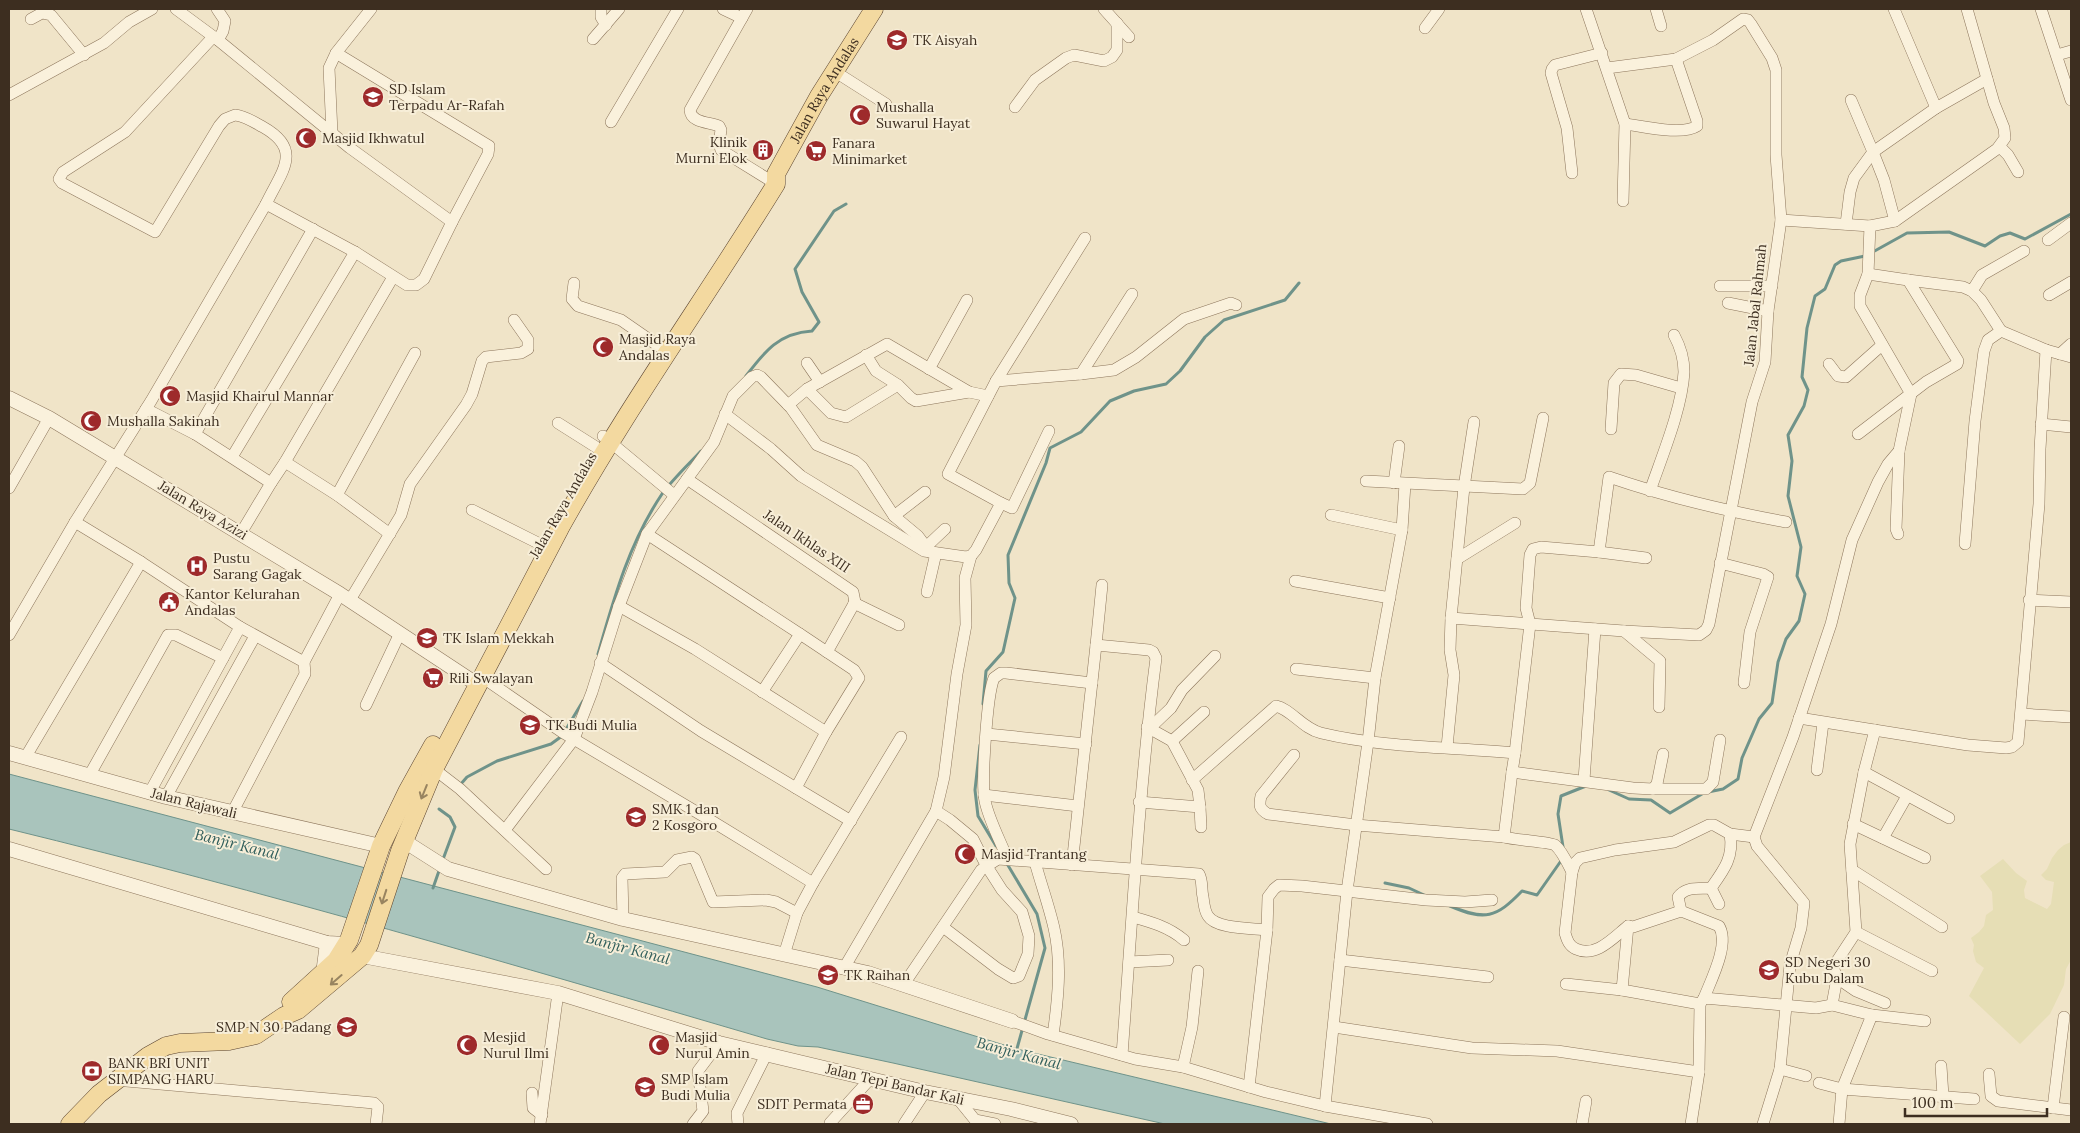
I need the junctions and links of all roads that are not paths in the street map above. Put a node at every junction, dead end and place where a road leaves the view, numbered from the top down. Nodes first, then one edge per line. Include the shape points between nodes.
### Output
1 (152, 9) edge
2 (176, 9) edge
3 (217, 9) edge
4 (371, 9) edge
5 (601, 9) edge
6 (619, 9) edge
7 (678, 9) edge
8 (723, 9) edge
9 (874, 9) edge
10 (1104, 9) edge
11 (1439, 9) edge
12 (1586, 9) edge
13 (1656, 9) edge
14 (1894, 9) edge
15 (1967, 9) edge
16 (2041, 9) edge
17 (745, 13) edge
18 (1738, 14) edge
19 (31, 20) dead end
20 (1117, 23) junction
21 (606, 25) junction
22 (1661, 26) dead end
23 (1425, 28) dead end
24 (1129, 37) dead end
25 (216, 38) junction
26 (593, 39) dead end
27 (2071, 51) edge
28 (336, 53) junction
29 (1602, 53) junction
30 (84, 55) junction
31 (2057, 56) junction
32 (1676, 59) junction
33 (1606, 68) junction
34 (834, 71) junction
35 (1987, 79) junction
36 (9, 95) edge
37 (2071, 98) edge
38 (1851, 100) dead end
39 (886, 104) dead end
40 (1015, 107) dead end
41 (1936, 108) junction
42 (611, 122) dead end
43 (1625, 124) junction
44 (332, 133) junction
45 (2000, 147) junction
46 (1873, 152) junction
47 (2018, 172) dead end
48 (1572, 173) dead end
49 (773, 178) junction
50 (1623, 201) dead end
51 (266, 204) junction
52 (1781, 220) junction
53 (1895, 221) junction
54 (452, 222) junction
55 (2071, 222) edge
56 (1846, 224) junction
57 (1870, 226) junction
58 (313, 229) junction
59 (1085, 238) dead end
60 (2048, 240) dead end
61 (2024, 251) dead end
62 (355, 252) junction
63 (719, 264) junction
64 (1868, 274) junction
65 (393, 277) junction
66 (1908, 280) junction
67 (2071, 282) edge
68 (574, 284) dead end
69 (1720, 286) dead end
70 (1772, 286) junction
71 (1972, 291) junction
72 (1132, 294) dead end
73 (2049, 295) dead end
74 (967, 300) dead end
75 (1728, 303) dead end
76 (1236, 305) dead end
77 (1768, 312) junction
78 (514, 320) dead end
79 (2001, 331) junction
80 (1674, 335) dead end
81 (2071, 344) edge
82 (1882, 345) junction
83 (660, 347) junction
84 (2046, 350) junction
85 (415, 353) dead end
86 (2060, 354) junction
87 (866, 355) junction
88 (2071, 357) edge
89 (807, 362) dead end
90 (1829, 364) dead end
91 (929, 369) junction
92 (1081, 374) junction
93 (996, 381) junction
94 (820, 382) junction
95 (898, 385) junction
96 (1681, 388) junction
97 (807, 389) junction
98 (969, 392) junction
99 (1911, 394) junction
100 (988, 396) junction
101 (9, 398) edge
102 (788, 405) junction
103 (146, 409) junction
104 (725, 414) junction
105 (49, 418) junction
106 (1543, 418) dead end
107 (1474, 422) dead end
108 (558, 423) dead end
109 (2041, 424) junction
110 (2071, 427) edge
111 (1611, 429) dead end
112 (1049, 431) dead end
113 (195, 434) junction
114 (1858, 434) dead end
115 (603, 442) junction
116 (1399, 446) dead end
117 (1899, 451) junction
118 (116, 457) junction
119 (232, 457) junction
120 (285, 462) junction
121 (686, 479) junction
122 (1366, 481) dead end
123 (271, 483) junction
124 (1399, 484) junction
125 (9, 485) edge
126 (1464, 488) junction
127 (1650, 491) junction
128 (669, 492) junction
129 (925, 492) dead end
130 (337, 495) junction
131 (1001, 503) junction
132 (472, 510) dead end
133 (1730, 512) junction
134 (1331, 515) dead end
135 (894, 516) junction
136 (75, 522) junction
137 (1786, 522) dead end
138 (1515, 523) dead end
139 (944, 529) dead end
140 (1402, 530) junction
141 (241, 533) junction
142 (390, 534) junction
143 (647, 534) junction
144 (1898, 534) dead end
145 (540, 544) junction
146 (1965, 544) dead end
147 (931, 550) junction
148 (1599, 552) junction
149 (971, 556) junction
150 (1646, 558) dead end
151 (1457, 559) junction
152 (141, 562) junction
153 (1720, 563) junction
154 (1295, 581) dead end
155 (1102, 584) dead end
156 (927, 592) dead end
157 (345, 597) junction
158 (1390, 598) junction
159 (2029, 600) junction
160 (516, 601) junction
161 (2071, 602) edge
162 (854, 603) junction
163 (619, 606) junction
164 (1452, 618) junction
165 (1530, 624) junction
166 (899, 625) dead end
167 (240, 628) junction
168 (1595, 629) junction
169 (1624, 631) junction
170 (400, 633) junction
171 (9, 634) edge
172 (800, 634) junction
173 (255, 636) junction
174 (1096, 645) junction
175 (827, 652) junction
176 (1215, 656) dead end
177 (223, 658) junction
178 (304, 662) junction
179 (600, 663) junction
180 (1296, 669) dead end
181 (475, 678) junction
182 (1374, 678) junction
183 (1092, 683) junction
184 (1744, 683) dead end
185 (762, 692) junction
186 (198, 704) junction
187 (366, 705) dead end
188 (1659, 708) dead end
189 (213, 712) junction
190 (1204, 712) dead end
191 (2021, 714) junction
192 (2071, 717) edge
193 (1799, 718) junction
194 (1823, 723) junction
195 (1148, 728) junction
196 (1875, 730) junction
197 (826, 732) junction
198 (987, 734) junction
199 (568, 736) junction
200 (901, 737) dead end
201 (1720, 740) dead end
202 (1172, 741) junction
203 (1368, 742) junction
204 (1086, 744) junction
205 (1448, 747) junction
206 (9, 753) edge
207 (1515, 753) junction
208 (1663, 754) dead end
209 (1294, 755) dead end
210 (25, 758) junction
211 (429, 766) junction
212 (1817, 770) dead end
213 (1512, 772) junction
214 (1864, 772) junction
215 (88, 776) junction
216 (1192, 780) junction
217 (1584, 780) junction
218 (796, 788) junction
219 (1653, 789) junction
220 (150, 792) junction
221 (984, 795) junction
222 (1907, 796) junction
223 (166, 797) junction
224 (1139, 802) junction
225 (1078, 806) junction
226 (1200, 807) junction
227 (936, 811) junction
228 (232, 813) junction
229 (1949, 818) dead end
230 (851, 821) junction
231 (1853, 824) junction
232 (1356, 825) junction
233 (1201, 827) dead end
234 (505, 830) junction
235 (1730, 834) junction
236 (1504, 837) junction
237 (1754, 837) junction
238 (1883, 838) junction
239 (402, 846) junction
240 (9, 849) edge
241 (379, 850) junction
242 (1925, 858) dead end
243 (1003, 859) junction
244 (1035, 862) junction
245 (986, 865) junction
246 (1072, 865) junction
247 (1134, 868) junction
248 (546, 869) dead end
249 (1570, 869) junction
250 (1852, 870) junction
251 (812, 883) junction
252 (1711, 888) junction
253 (1347, 891) junction
254 (1492, 900) dead end
255 (1719, 904) dead end
256 (1681, 911) junction
257 (797, 913) junction
258 (1133, 917) junction
259 (623, 919) junction
260 (1628, 926) junction
261 (943, 927) junction
262 (1942, 927) dead end
263 (1267, 930) junction
264 (1856, 932) junction
265 (1184, 940) dead end
266 (347, 942) junction
267 (327, 943) junction
268 (366, 950) junction
269 (784, 955) junction
270 (1168, 960) dead end
271 (1340, 960) junction
272 (1129, 962) junction
273 (844, 968) junction
274 (1198, 971) dead end
275 (1932, 971) dead end
276 (323, 974) junction
277 (1488, 977) dead end
278 (1836, 978) junction
279 (904, 984) junction
280 (1566, 984) dead end
281 (1622, 990) junction
282 (558, 993) junction
283 (1702, 1001) junction
284 (1885, 1003) dead end
285 (1832, 1005) junction
286 (1787, 1007) junction
287 (1872, 1015) junction
288 (284, 1016) junction
289 (2064, 1017) dead end
290 (1012, 1021) joint
291 (1925, 1021) dead end
292 (1334, 1026) junction
293 (1051, 1034) junction
294 (719, 1043) junction
295 (767, 1054) junction
296 (1122, 1055) junction
297 (1183, 1066) junction
298 (1941, 1066) dead end
299 (1780, 1069) junction
300 (1699, 1072) junction
301 (1989, 1074) dead end
302 (1806, 1076) dead end
303 (870, 1079) junction
304 (115, 1080) junction
305 (1819, 1083) dead end
306 (1248, 1086) junction
307 (1842, 1089) junction
308 (925, 1092) junction
309 (532, 1093) dead end
310 (1943, 1096) junction
311 (958, 1099) junction
312 (1974, 1099) dead end
313 (1586, 1101) dead end
314 (1325, 1106) junction
315 (2053, 1108) junction
316 (2071, 1110) edge
317 (542, 1121) edge
318 (830, 1123) edge
319 (70, 1124) edge
320 (376, 1124) edge
321 (693, 1124) edge
322 (738, 1124) edge
323 (904, 1124) edge
324 (995, 1124) edge
325 (1071, 1124) edge
326 (1427, 1124) edge
327 (1582, 1124) edge
328 (1691, 1124) edge
329 (1763, 1124) edge
330 (1839, 1124) edge

1 - 30 street
2 - 25 street
3 - 25 street via 225,21 223,31
4 - 28 street
5 - 21 street via 601,18
6 - 21 street
7 - 42 street
8 - 17 street
9 - 34 main road, Jalan Raya Andalas
10 - 20 street
11 - 23 street
12 - 29 street
13 - 22 street
14 - 41 street
15 - 35 street
16 - 31 street
17 - 49 street via 690,112 693,119 719,126 721,150
18 - 32 street, Jalan Jabal Rahmah via 1713,40
18 - 52 street, Jalan Jabal Rahmah via 1750,22 1776,70 1776,155
19 - 30 street via 42,14 51,15
20 - 24 street
20 - 40 street via 1117,50 1112,57 1104,61 1074,55 1066,58 1035,80
21 - 26 street
25 - 44 street
25 - 51 street via 125,132 63,172 59,179 155,232 219,126 235,115 247,118 276,136 288,153
27 - 31 street
28 - 44 street via 328,78
28 - 54 street via 489,146 488,154
29 - 33 street
29 - 48 street via 1555,65 1552,69 1567,128
30 - 36 street
31 - 37 street
32 - 33 street, Jalan Jabal Rahmah
32 - 43 street via 1696,126 1673,130
33 - 43 street
34 - 39 street
34 - 49 main road, Jalan Raya Andalas
35 - 41 street
35 - 45 street via 2006,134
38 - 46 street
41 - 46 street
43 - 50 street
44 - 54 street
45 - 47 street
45 - 53 street
46 - 53 street
46 - 56 street via 1854,178
49 - 63 main road, Jalan Raya Andalas
51 - 58 street
51 - 103 street
52 - 56 street
52 - 70 street, Jalan Jabal Rahmah
53 - 57 street
54 - 65 street via 421,282 407,285
55 - 60 street
56 - 57 street
57 - 64 street
58 - 62 street
58 - 113 street
59 - 93 street
61 - 71 street via 1982,275
62 - 65 street
62 - 119 street
63 - 83 main road, Jalan Raya Andalas
63 - 115 main road, Jalan Raya Andalas
64 - 66 street
64 - 82 street via 1860,294 1860,306
65 - 120 street
66 - 71 street
66 - 99 street via 1958,361
67 - 73 street
68 - 83 street via 572,299 578,306 616,318
69 - 70 street
70 - 77 street, Jalan Jabal Rahmah
71 - 79 street
72 - 92 street
74 - 91 street
75 - 77 street
76 - 92 street via 1232,303 1188,317 1121,367
77 - 133 street, Jalan Jabal Rahmah via 1765,362 1752,402
78 - 142 street via 528,340 528,349 521,353 486,357 482,361 472,394 410,484 401,515
79 - 84 street
79 - 146 street via 1988,340 1984,350 1974,421
80 - 96 street via 1681,349 1684,371
81 - 86 street
82 - 90 street via 1846,377 1838,376
82 - 99 street
83 - 115 main road, Jalan Raya Andalas
84 - 86 street
84 - 109 street
85 - 130 street
86 - 88 street
87 - 91 street via 889,345
87 - 94 street
87 - 95 street via 876,371
89 - 94 street
91 - 98 street
92 - 93 street
93 - 100 street
94 - 97 street
95 - 97 street via 846,417 832,413
95 - 98 street via 919,401
96 - 111 street via 1621,374 1614,383
96 - 127 street
97 - 102 street
98 - 100 street
99 - 114 street
99 - 117 street
100 - 131 street via 948,474
101 - 105 street, Jalan Raya Azizi
102 - 104 street via 761,377 755,376 733,396
102 - 135 street via 817,445 864,469
103 - 113 street
103 - 118 street
104 - 121 street via 716,438
104 - 147 street via 807,480 924,551
105 - 118 street, Jalan Raya Azizi
105 - 125 street
106 - 126 street via 1528,486 1519,490
107 - 126 street
108 - 115 street
109 - 110 street
109 - 159 street via 2039,504
112 - 131 street via 1012,508
113 - 119 street
115 - 128 street
115 - 145 main road, Jalan Raya Andalas via 571,487
115 - 160 main road, Jalan Raya Andalas via 569,511
116 - 124 street
117 - 144 street
117 - 193 street via 1878,482 1852,540 1831,624
118 - 136 street
118 - 141 street, Jalan Raya Azizi
119 - 123 street
120 - 123 street
120 - 130 street
121 - 128 street
121 - 162 street, Jalan Ikhlas XIII via 850,588
122 - 124 street
123 - 141 street
124 - 126 street
124 - 140 street
126 - 151 street
127 - 133 street
127 - 148 street via 1609,477
128 - 143 street
129 - 135 street
130 - 142 street
131 - 149 street
132 - 145 street
133 - 137 street
133 - 153 street, Jalan Jabal Rahmah
134 - 140 street
135 - 147 street
136 - 152 street
136 - 171 street
138 - 151 street
139 - 147 street
140 - 158 street
141 - 157 street, Jalan Raya Azizi
142 - 157 street
143 - 163 street
143 - 172 street
145 - 160 main road, Jalan Raya Andalas
147 - 149 street
147 - 156 street
148 - 150 street
148 - 165 street via 1534,549 1530,554 1526,608
149 - 227 street via 965,578 966,625
151 - 164 street
152 - 167 street
152 - 210 street
153 - 169 street, Jalan Jabal Rahmah via 1709,624 1703,634
153 - 184 street via 1768,577 1750,632
154 - 158 street
155 - 174 street
157 - 170 street, Jalan Raya Azizi
157 - 178 street
158 - 182 street
159 - 161 street
159 - 191 street
160 - 181 main road, Jalan Raya Andalas
162 - 166 street
162 - 175 street
163 - 179 street
163 - 185 street
164 - 165 street, Jalan Jabal Rahmah
164 - 205 street via 1450,650 1454,675
165 - 168 street, Jalan Jabal Rahmah
165 - 207 street
167 - 173 street
167 - 177 street
168 - 169 street, Jalan Jabal Rahmah
168 - 217 street
169 - 188 street via 1660,661
170 - 181 street, Jalan Raya Azizi
170 - 187 street
172 - 175 street
172 - 185 street
173 - 178 street
173 - 189 street
174 - 183 street
174 - 195 street via 1149,650 1155,654
175 - 197 street via 857,672 860,678
176 - 195 street via 1182,690 1171,708
177 - 186 street
177 - 215 street via 176,635 168,635
178 - 228 street via 305,674
179 - 199 street via 592,692
179 - 218 street via 701,731
180 - 182 street
181 - 199 street
181 - 211 main road, Jalan Raya Andalas
182 - 203 street
183 - 198 street via 1006,673 997,675 992,682
183 - 204 street
185 - 197 street
186 - 189 street
186 - 220 street
189 - 223 street
190 - 202 street
191 - 192 street
191 - 196 street via 2018,742 2006,748
193 - 194 street
193 - 237 street
194 - 196 street
194 - 212 street
195 - 202 street
195 - 224 street
196 - 214 street
197 - 218 street
198 - 204 street
198 - 221 street
199 - 234 street
199 - 251 street
200 - 230 street
201 - 219 street via 1710,788
202 - 216 street
203 - 205 street
203 - 216 street via 1311,730 1276,706
203 - 232 street
204 - 225 street
205 - 207 street
206 - 210 street, Jalan Rajawali
207 - 213 street
208 - 219 street
209 - 232 street via 1261,796 1259,805 1262,811
210 - 215 street, Jalan Rajawali
211 - 234 street
211 -> 239 main road, Jalan Raya Andalas
211 - 241 main road, Jalan Raya Andalas via 408,790
213 - 217 street
213 - 236 street
214 - 222 street
214 - 231 street
215 - 220 street, Jalan Rajawali
216 - 226 street via 1200,793
217 - 219 street
218 - 230 street
220 - 223 street, Jalan Rajawali
221 - 225 street
221 - 243 street
222 - 229 street
222 - 238 street
223 - 228 street, Jalan Rajawali
224 - 226 street
224 - 247 street
225 - 246 street
226 - 233 street
227 - 245 street via 971,836
227 - 273 street
228 - 241 street, Jalan Rajawali
230 - 251 street
231 - 238 street
231 - 250 street
232 - 236 street
232 - 253 street
234 - 248 street
235 - 237 street
235 - 249 street via 1714,825 1705,826 1674,842 1580,858
235 - 252 street via 1731,852
236 - 249 street via 1552,843
237 - 286 street via 1757,846 1804,903 1801,928 1790,965
238 - 242 street
239 - 259 street via 448,869
239 -> 268 main road, Jalan Raya Andalas
240 - 267 street
241 - 266 main road, Jalan Raya Andalas
243 - 244 street
243 - 245 street
244 - 246 street
244 - 293 street via 1058,950 1059,991
245 - 261 street
245 - 261 street via 1022,912 1030,936 1028,954 1019,976 1013,978 998,969
246 - 247 street
247 - 258 street
247 - 263 street via 1199,874 1206,912 1215,923
249 - 260 street via 1566,933 1572,948 1592,952
250 - 262 street
250 - 264 street
251 - 257 street
252 - 255 street
252 - 256 street via 1689,888 1682,892 1678,897
253 - 254 street via 1426,900
253 - 263 street via 1279,885 1268,897
253 - 271 street
256 - 260 street
256 - 283 street via 1714,923 1722,931 1719,958
257 - 259 street via 766,900 712,902 692,857 677,860 665,872 624,874
257 - 269 street
258 - 265 street via 1175,932
258 - 272 street
259 - 269 street
260 - 281 street
261 - 279 street
263 - 306 street
264 - 275 street
264 - 278 street via 1833,966
266 - 267 street
266 - 276 main road, Jalan Raya Andalas via 336,961
267 - 276 street
268 - 282 street, Jalan Tepi Bandar Kali
268 -> 288 main road via 298,1010
269 - 273 street
270 - 272 street
271 - 277 street
271 - 292 street
272 - 296 street
273 - 279 street
274 - 297 street via 1192,1027
276 - 288 main road, Jalan Raya Andalas via 291,1002
278 - 284 street
278 - 285 street
279 - 290 street
280 - 281 street
281 - 283 street
282 - 294 street, Jalan Tepi Bandar Kali
282 - 317 street
283 - 286 street
283 - 300 street
285 - 286 street
285 - 287 street
286 - 299 street
287 - 291 street
287 - 307 street
288 - 304 main road via 266,1030 247,1038 166,1046
289 - 315 street
290 - 293 street
292 - 300 street via 1472,1048 1557,1052
292 - 314 street
293 - 296 street
294 - 295 street, Jalan Tepi Bandar Kali
294 - 321 street via 698,1071 703,1111
295 - 303 street, Jalan Tepi Bandar Kali
295 - 322 street via 737,1113
296 - 297 street
297 - 306 street
298 - 310 street
299 - 302 street
299 - 329 street
300 - 328 street
301 - 315 street via 1991,1096 1998,1101
303 - 308 street, Jalan Tepi Bandar Kali
303 - 318 street
304 - 319 main road
304 - 320 street via 374,1103 378,1108
305 - 307 street
306 - 314 street
307 - 310 street
307 - 330 street
308 - 311 street, Jalan Tepi Bandar Kali
308 - 323 street
309 - 317 street via 533,1108
310 - 312 street
311 - 324 street via 975,1120
311 - 325 street, Jalan Tepi Bandar Kali
313 - 327 street
314 - 326 street
315 - 316 street

